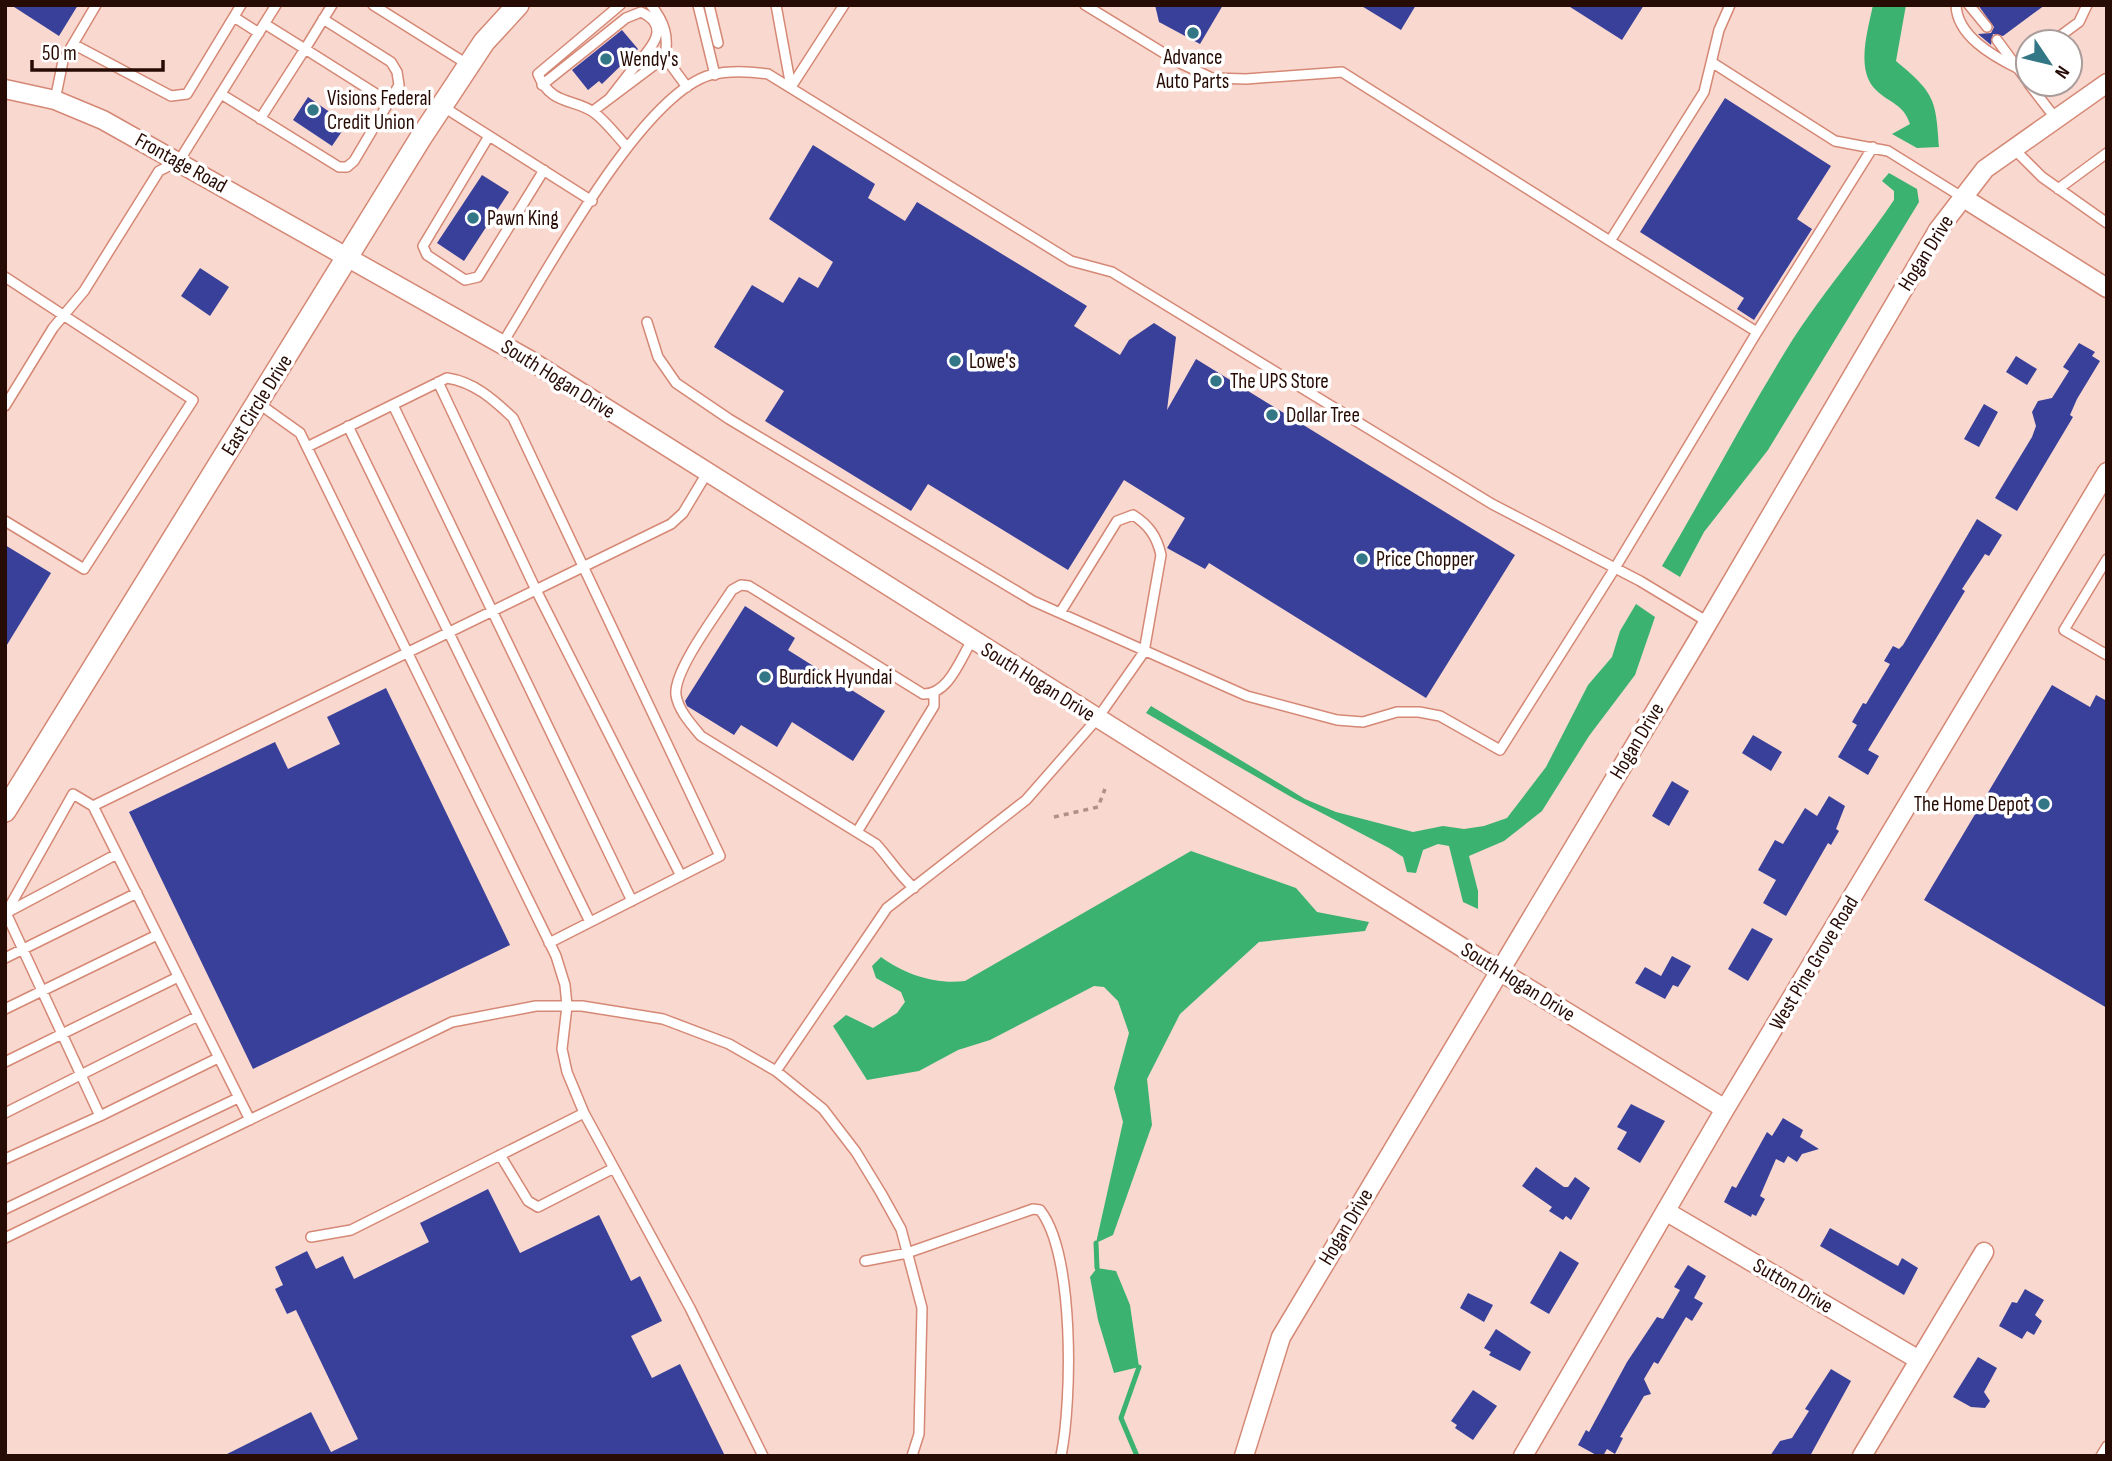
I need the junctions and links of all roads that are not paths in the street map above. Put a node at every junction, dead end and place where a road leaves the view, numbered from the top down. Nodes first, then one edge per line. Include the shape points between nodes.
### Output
1 (96, 5) edge
2 (241, 5) edge
3 (276, 5) edge
4 (332, 5) edge
5 (373, 5) edge
6 (518, 5) edge
7 (620, 5) edge
8 (651, 5) edge
9 (698, 5) edge
10 (709, 5) edge
11 (776, 5) edge
12 (844, 5) edge
13 (1085, 5) edge
14 (1730, 5) edge
15 (1956, 5) edge
16 (1969, 5) edge
17 (2087, 5) edge
18 (234, 18) junction
19 (323, 19) junction
20 (1987, 27) dead end
21 (262, 28) junction
22 (2071, 28) edge
23 (1997, 40) dead end
24 (718, 43) dead end
25 (73, 44) junction
26 (305, 49) junction
27 (665, 57) junction
28 (1713, 63) junction
29 (2014, 64) edge
30 (469, 65) junction
31 (2014, 66) edge
32 (715, 75) junction
33 (2107, 83) edge
34 (542, 85) junction
35 (687, 87) junction
36 (791, 87) junction
37 (5, 89) edge
38 (221, 94) junction
39 (610, 98) junction
40 (2040, 98) edge
41 (55, 100) junction
42 (389, 102) junction
43 (442, 106) junction
44 (593, 111) junction
45 (260, 119) junction
46 (2056, 119) junction
47 (489, 135) junction
48 (627, 146) junction
49 (1873, 147) junction
50 (2014, 149) junction
51 (2107, 153) edge
52 (179, 161) junction
53 (544, 170) junction
54 (2058, 189) junction
55 (1962, 197) junction
56 (592, 201) junction
57 (2107, 223) edge
58 (1610, 241) junction
59 (350, 256) junction
60 (5, 277) edge
61 (2107, 288) edge
62 (64, 316) junction
63 (648, 322) dead end
64 (1757, 331) junction
65 (502, 344) junction
66 (438, 382) junction
67 (258, 403) junction
68 (393, 405) junction
69 (5, 406) edge
70 (348, 426) junction
71 (307, 447) junction
72 (2107, 472) edge
73 (707, 473) junction
74 (5, 521) edge
75 (2107, 559) edge
76 (584, 566) junction
77 (1615, 568) junction
78 (536, 590) junction
79 (492, 611) junction
80 (1060, 613) junction
81 (1708, 622) junction
82 (449, 633) junction
83 (972, 640) junction
84 (1144, 652) junction
85 (408, 653) junction
86 (2107, 655) edge
87 (934, 695) junction
88 (1097, 719) junction
89 (93, 806) junction
90 (5, 811) edge
91 (857, 832) junction
92 (117, 854) junction
93 (681, 876) junction
94 (914, 888) junction
95 (137, 893) junction
96 (632, 901) junction
97 (6, 913) edge
98 (590, 922) junction
99 (157, 935) junction
100 (549, 943) junction
101 (23, 950) junction
102 (5, 958) edge
103 (1498, 970) junction
104 (178, 977) junction
105 (42, 990) junction
106 (567, 1006) junction
107 (5, 1009) edge
108 (198, 1016) junction
109 (63, 1036) junction
110 (218, 1058) junction
111 (5, 1062) edge
112 (776, 1071) junction
113 (82, 1077) junction
114 (239, 1098) junction
115 (1725, 1109) junction
116 (5, 1113) edge
117 (584, 1113) junction
118 (100, 1115) junction
119 (250, 1120) junction
120 (500, 1155) junction
121 (5, 1159) edge
122 (614, 1168) junction
123 (5, 1209) edge
124 (1667, 1212) junction
125 (311, 1237) dead end
126 (5, 1238) edge
127 (1984, 1252) dead end
128 (907, 1253) junction
129 (865, 1261) dead end
130 (1919, 1360) junction
131 (2107, 1446) edge
132 (763, 1456) edge
133 (912, 1456) edge
134 (1061, 1456) edge
135 (1244, 1456) edge
136 (1523, 1456) edge
137 (1862, 1456) edge
138 (2101, 1456) edge

1 - 25 lane
2 - 18 lane
3 - 21 lane
4 - 19 lane
5 - 30 lane
6 - 30 street, East Circle Drive
7 - 34 lane via 538,74
8 - 27 lane via 667,34
9 - 32 lane
10 - 24 lane
11 - 36 lane
12 - 36 lane
13 - 58 lane via 1212,78 1342,72
14 - 28 lane via 1719,30
15 - 31 lane via 1961,22 1985,52
16 - 20 lane
17 - 22 lane
18 - 21 lane
18 - 25 lane via 187,94 180,97
19 - 26 lane
19 - 42 lane via 391,62 399,86
21 - 26 lane
21 - 38 lane
23 - 29 lane
25 - 41 lane via 63,61
26 - 42 lane
26 - 45 lane
27 - 35 lane
27 - 39 lane
28 - 49 lane via 1835,141
28 - 58 lane via 1704,92
30 - 43 street, East Circle Drive
32 - 35 lane
32 - 36 lane via 741,70 768,74
33 - 46 street, Hogan Drive
34 - 39 lane via 626,18 641,12 655,25 655,43
34 - 44 lane via 569,104
35 - 48 lane via 652,115
36 - 77 lane via 1071,261 1112,272 1492,505
37 - 41 street, Frontage Road
38 - 45 lane
38 - 52 lane
39 - 44 lane
40 - 46 lane
41 - 52 street, Frontage Road
42 - 45 lane via 347,167 339,167
43 - 47 lane
43 - 59 street, East Circle Drive
44 - 48 lane
46 - 50 street, Hogan Drive
47 - 53 lane
47 - 53 lane via 423,246 426,255 465,280 478,277
48 - 56 lane
49 - 55 lane via 1888,151
49 - 64 lane
50 - 54 lane
50 - 55 street, Hogan Drive via 1985,169
51 - 54 lane
52 - 59 street, Frontage Road
52 - 62 lane via 159,171
53 - 56 lane
54 - 57 lane
55 - 61 street
55 - 81 street, Hogan Drive via 1938,230
56 - 65 lane
58 - 64 lane
59 - 65 street, South Hogan Drive
59 - 67 street, East Circle Drive
60 - 62 lane
62 - 69 lane
62 - 74 lane via 193,400 84,569
63 - 80 lane via 658,357 676,383 1033,601
64 - 77 lane
65 - 73 street, South Hogan Drive
66 - 68 lane
66 - 76 lane via 447,378 464,381 513,418
66 - 78 lane
67 - 71 lane via 300,433
67 - 90 street, East Circle Drive
68 - 70 lane
68 - 79 lane
70 - 71 lane
70 - 82 lane
71 - 85 lane
72 - 115 street, West Pine Grove Road
73 - 76 lane via 671,524
73 - 83 street, South Hogan Drive
75 - 86 lane via 2064,630
76 - 78 lane
76 - 93 lane via 720,856
77 - 81 lane
77 - 84 lane via 1500,750 1440,716 1397,712 1363,722 1337,720 1247,696
78 - 79 lane
78 - 93 lane
79 - 82 lane
79 - 96 lane
80 - 84 lane
80 - 84 lane via 1116,520 1133,515 1150,529 1161,555
81 - 103 street, Hogan Drive
82 - 85 lane
82 - 98 lane
83 - 87 lane via 943,689
83 - 88 street, South Hogan Drive
84 - 88 lane
85 - 89 lane
85 - 100 lane
87 - 91 lane via 934,706
87 - 91 lane via 923,694 749,586 740,585 732,590 679,677 676,695 701,736
88 - 94 lane via 1026,800
88 - 103 street, South Hogan Drive
89 - 92 lane
89 - 97 lane via 73,794
91 - 94 lane via 876,844 896,873
92 - 95 lane
92 - 97 lane
93 - 96 lane
94 - 112 lane via 887,908
95 - 99 lane
95 - 101 lane
96 - 98 lane
97 - 101 lane
98 - 100 lane
99 - 104 lane
99 - 105 lane
100 - 106 lane via 565,985
101 - 102 lane
101 - 105 lane
103 - 115 street, South Hogan Drive
103 - 135 street, Hogan Drive via 1282,1337
104 - 108 lane
104 - 109 lane
105 - 107 lane
105 - 109 lane
106 - 112 lane via 663,1019 729,1044
106 - 117 lane via 562,1049
106 - 119 lane via 536,1006 452,1022
108 - 110 lane
108 - 113 lane
109 - 111 lane
109 - 113 lane
110 - 114 lane
110 - 118 lane
112 - 128 lane via 823,1109 856,1152 901,1229
113 - 116 lane
113 - 118 lane
114 - 119 lane
114 - 123 lane
115 - 124 street, West Pine Grove Road
117 - 120 lane
117 - 122 lane
118 - 121 lane
119 - 126 lane
120 - 122 lane via 528,1201 538,1207
120 - 125 lane via 351,1230
122 - 132 lane
124 - 130 street, Sutton Drive
124 - 136 street, West Pine Grove Road
127 - 130 street
128 - 129 lane
128 - 133 lane via 922,1308 919,1434
128 - 134 lane via 1033,1209 1050,1222 1068,1319 1068,1422
130 - 137 street
131 - 138 lane

